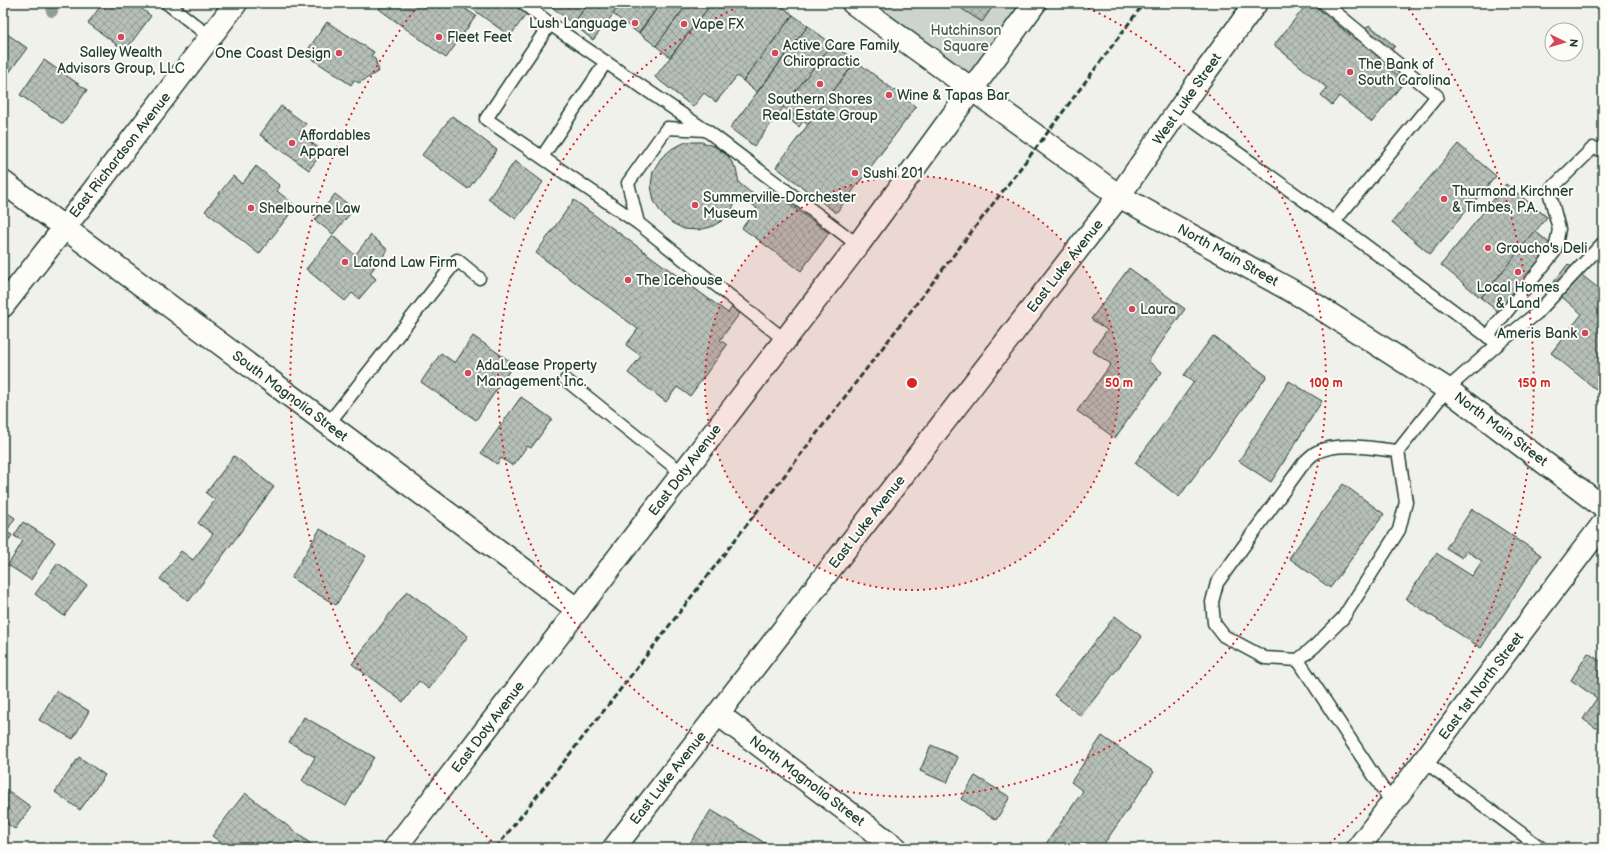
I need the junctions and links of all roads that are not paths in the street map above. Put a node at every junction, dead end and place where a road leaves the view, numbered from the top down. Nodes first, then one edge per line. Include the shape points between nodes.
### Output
1 (167, 3) edge
2 (236, 3) edge
3 (523, 3) edge
4 (853, 3) edge
5 (1035, 3) edge
6 (1256, 3) edge
7 (1324, 3) edge
8 (550, 24) junction
9 (210, 37) junction
10 (606, 62) junction
11 (973, 90) junction
12 (1178, 110) junction
13 (706, 130) junction
14 (1603, 150) edge
15 (542, 157) junction
16 (3, 182) edge
17 (1119, 196) junction
18 (1334, 222) junction
19 (638, 223) junction
20 (64, 227) junction
21 (1603, 243) edge
22 (858, 245) junction
23 (480, 278) dead end
24 (3, 306) edge
25 (785, 340) junction
26 (1493, 340) junction
27 (566, 380) dead end
28 (1447, 388) junction
29 (328, 424) junction
30 (1398, 451) junction
31 (682, 473) junction
32 (1603, 507) edge
33 (1603, 524) edge
34 (578, 610) junction
35 (1298, 660) junction
36 (718, 714) junction
37 (1424, 761) junction
38 (1392, 803) junction
39 (395, 848) edge
40 (614, 848) edge
41 (896, 848) edge
42 (1358, 848) edge
43 (1541, 848) edge

1 - 9 lane
2 - 9 street, East Richardson Avenue
3 - 8 lane
4 - 11 street, North Main Street
5 - 11 street, East Doty Avenue
6 - 12 street, West Luke Street
7 - 18 lane via 1437,96
8 - 10 lane
8 - 15 lane via 486,119
9 - 20 street, East Richardson Avenue
10 - 13 lane
10 - 15 lane
11 - 17 street, North Main Street
11 - 22 street, East Doty Avenue
12 - 17 street, West Luke Street
12 - 18 lane
13 - 19 lane via 667,128 628,183
13 - 22 lane
14 - 26 lane via 1593,148 1549,192 1559,229 1555,251 1496,325
15 - 19 lane
16 - 20 street, South Magnolia Street
17 - 28 street, North Main Street via 1303,297
17 - 36 street, East Luke Avenue
18 - 26 lane
19 - 25 lane
20 - 24 street, East Richardson Avenue
20 - 29 street, South Magnolia Street
21 - 26 lane via 1537,313
22 - 25 street, East Doty Avenue
23 - 29 lane via 457,260
25 - 31 street, East Doty Avenue
26 - 28 lane
27 - 31 lane
28 - 30 lane
28 - 32 street, North Main Street
29 - 34 street, South Magnolia Street
30 - 35 lane via 1406,502 1399,530 1343,618
30 - 35 lane via 1351,447 1316,452 1303,464 1217,583 1212,602 1214,623 1224,636 1265,658
31 - 34 street, East Doty Avenue
33 - 37 street, East 1st North Street
34 - 39 street, East Doty Avenue
35 - 38 lane
36 - 40 street, East Luke Avenue
36 - 41 street, North Magnolia Street
37 - 38 street, East 1st North Street
37 - 43 lane
38 - 42 street, East 1st North Street

